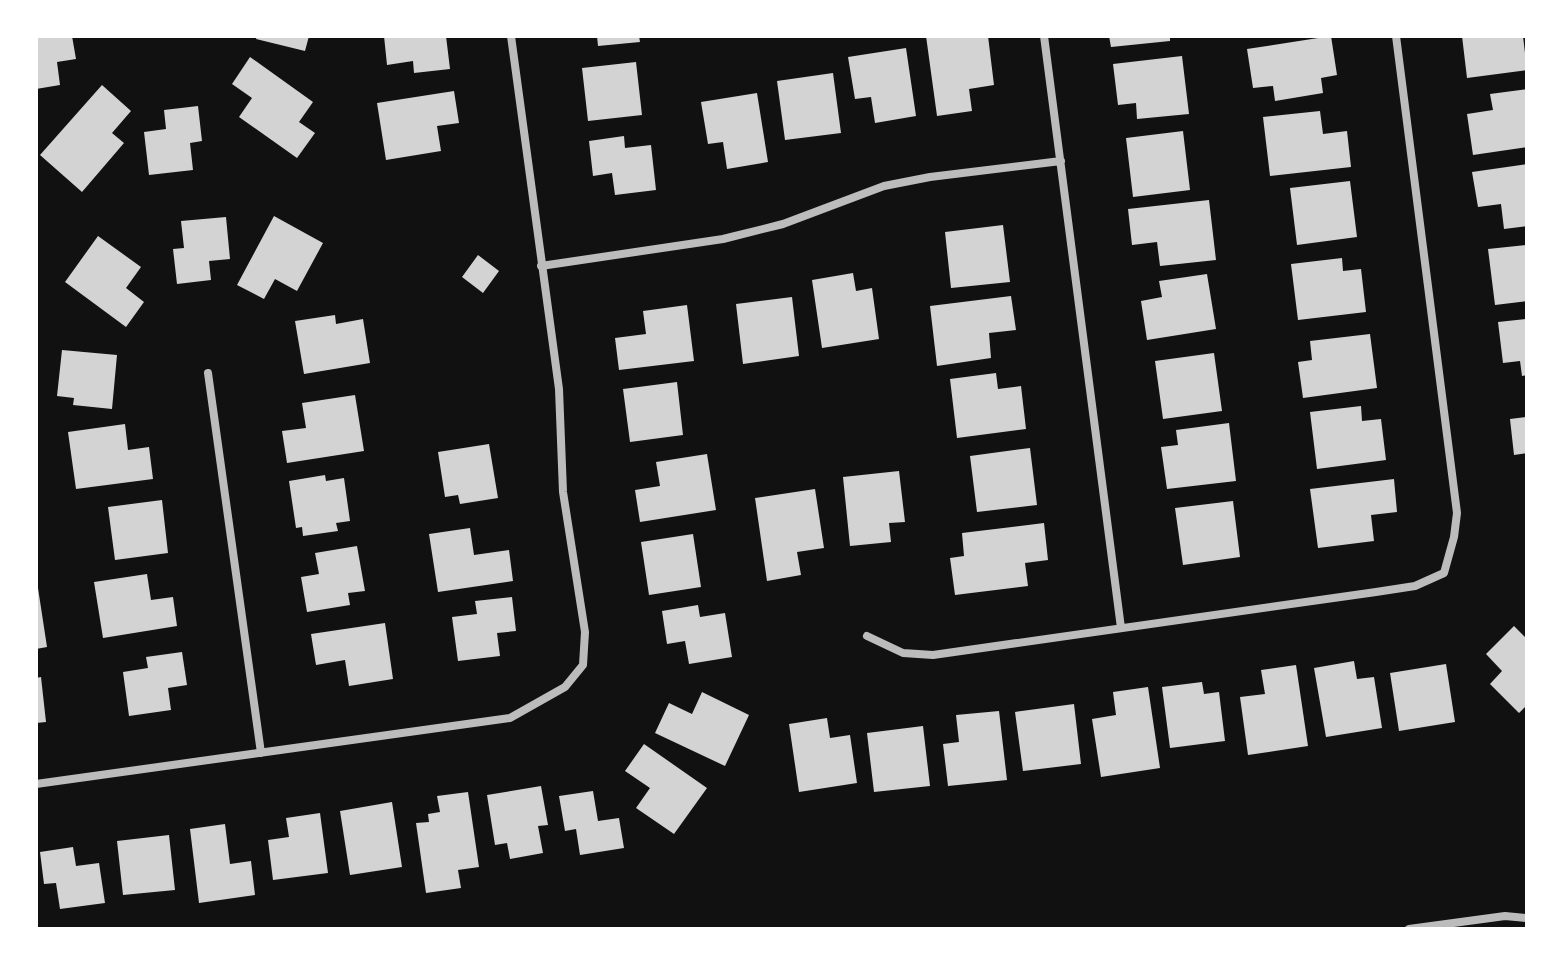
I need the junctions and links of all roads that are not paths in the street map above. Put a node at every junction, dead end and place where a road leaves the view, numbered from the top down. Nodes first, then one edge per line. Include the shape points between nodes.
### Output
1 (511, 36) edge
2 (1044, 36) edge
3 (1396, 36) edge
4 (1061, 161) junction
5 (541, 266) junction
6 (208, 373) dead end
7 (1121, 628) junction
8 (867, 636) dead end
9 (261, 753) junction
10 (36, 784) edge
11 (1527, 918) edge
12 (1409, 929) edge

1 - 5 street
2 - 4 street
3 - 7 street via 1457,513 1444,573 1415,586
4 - 5 street via 884,186 783,224 723,239
4 - 7 street
5 - 9 street via 559,389 563,492 585,632 583,665 565,687 510,718
6 - 9 street
7 - 8 street via 933,655 903,653
9 - 10 street
11 - 12 street via 1505,916

